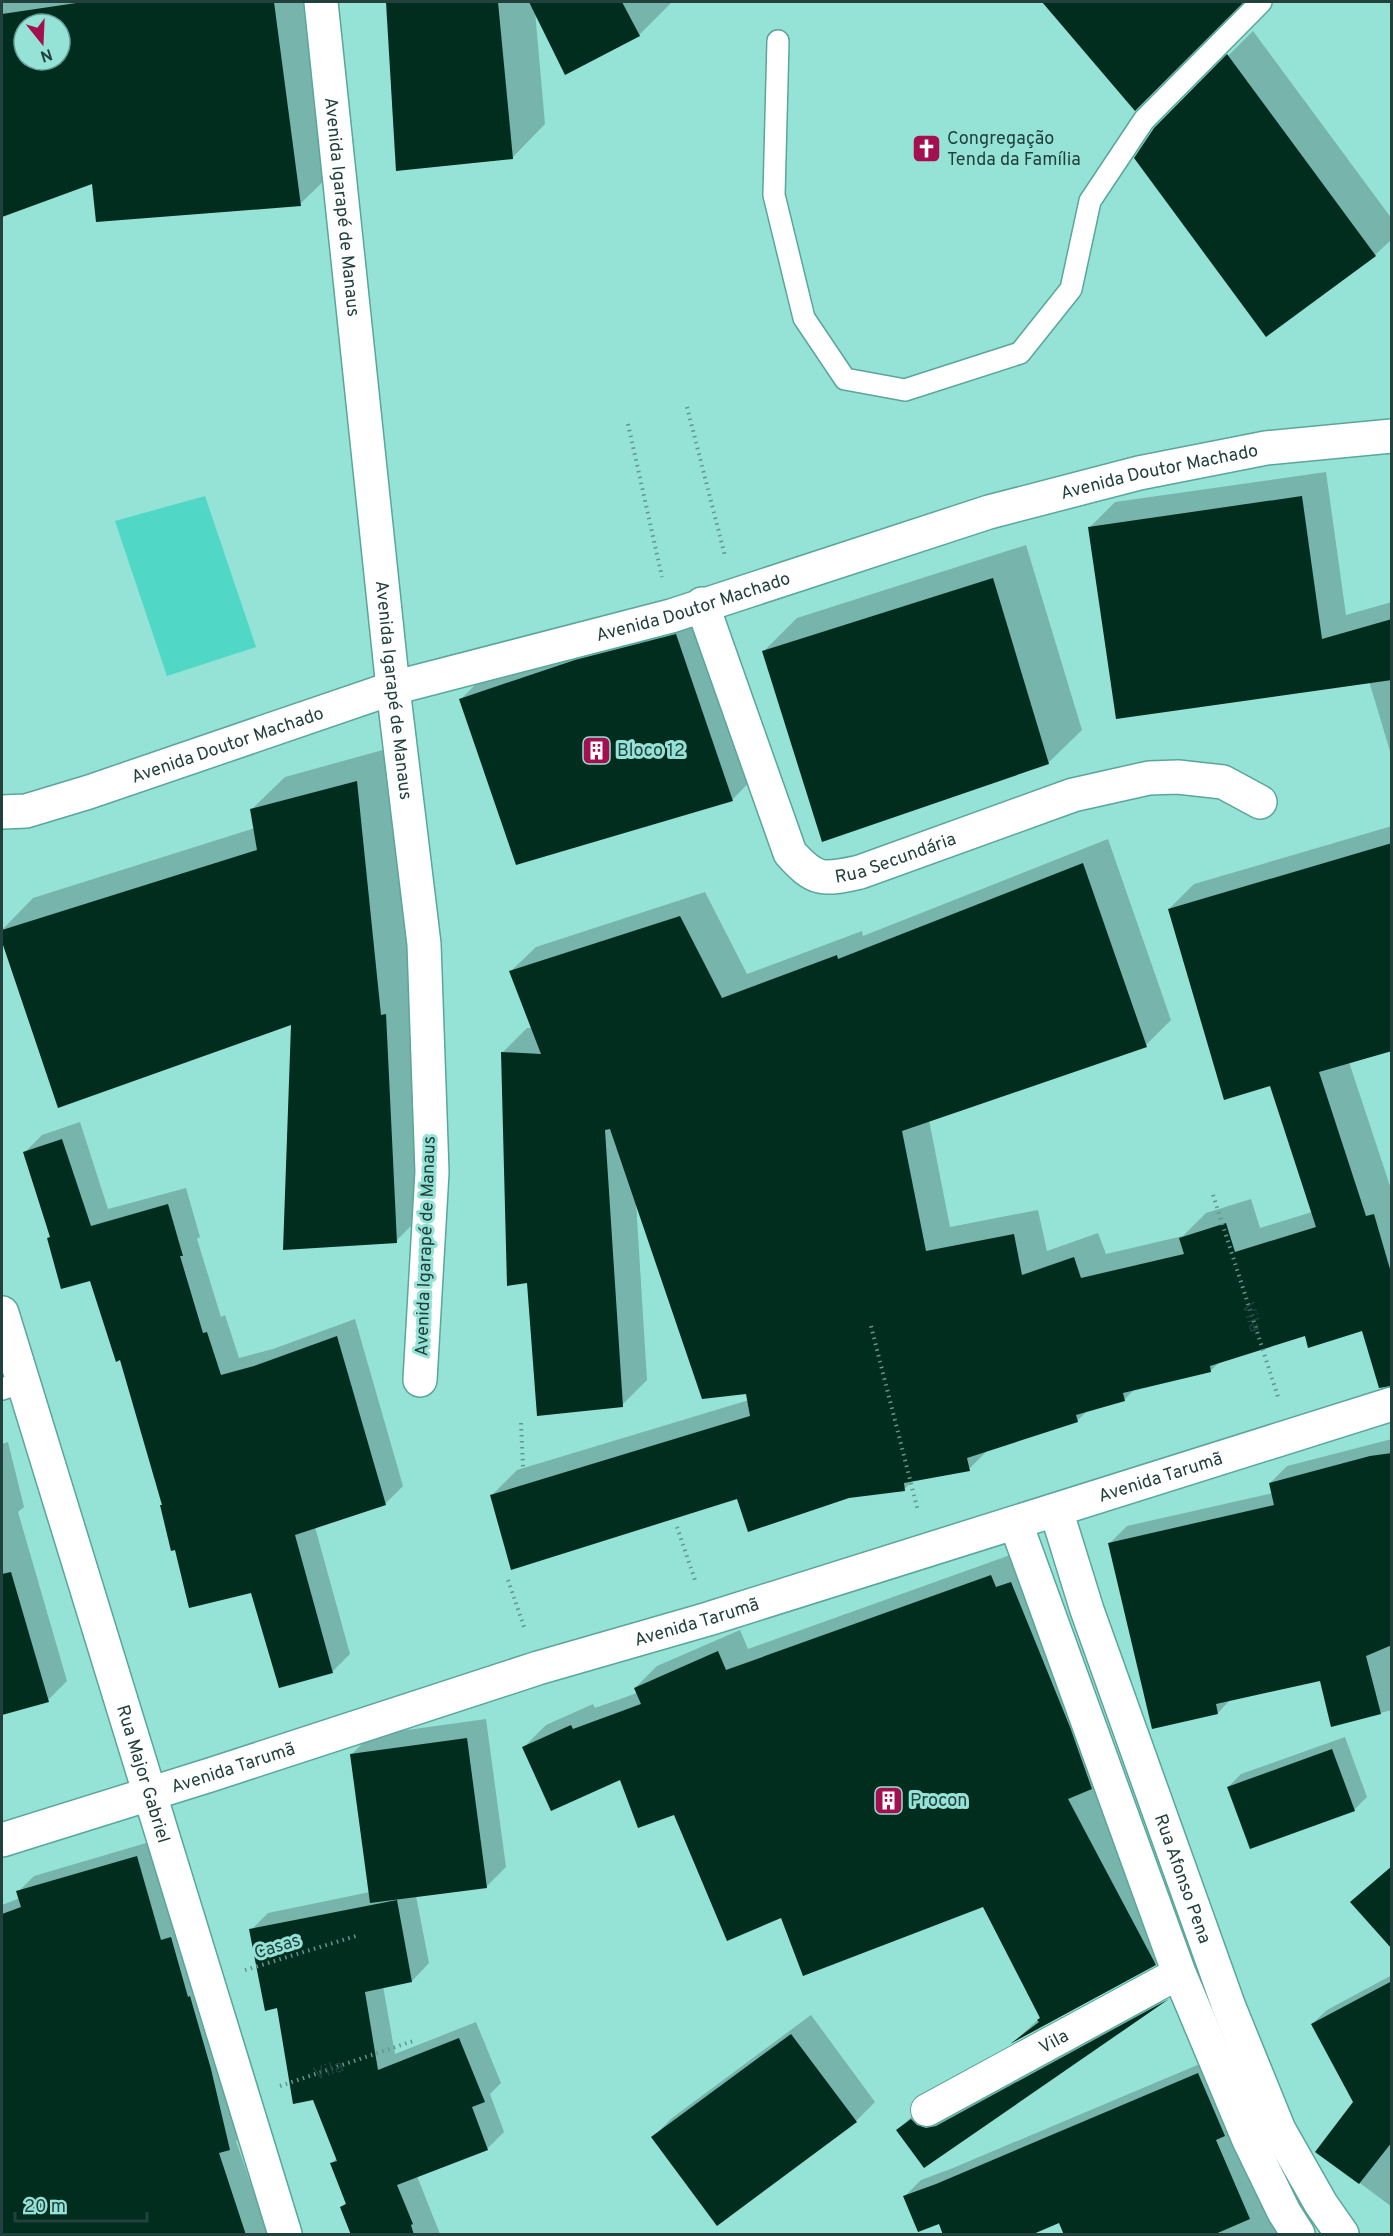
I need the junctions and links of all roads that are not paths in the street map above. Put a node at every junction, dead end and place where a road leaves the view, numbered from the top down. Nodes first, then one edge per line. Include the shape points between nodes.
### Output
1 (321, 2) edge
2 (1261, 2) edge
3 (778, 41) dead end
4 (1392, 436) edge
5 (702, 604) junction
6 (393, 688) junction
7 (1260, 802) dead end
8 (2, 812) edge
9 (2, 1313) edge
10 (420, 1380) dead end
11 (12, 1386) edge
12 (1392, 1404) edge
13 (1056, 1510) junction
14 (1016, 1524) junction
15 (149, 1793) junction
16 (2, 1840) edge
17 (1179, 1973) junction
18 (927, 2110) dead end
19 (1264, 2135) junction
20 (285, 2235) edge
21 (1298, 2235) edge
22 (1342, 2235) edge

1 - 6 street, Avenida Igarapé de Manaus
2 - 3 lane via 1144,120 1090,201 1071,289 1020,353 905,390 845,379 804,318 774,195
4 - 5 street, Avenida Doutor Machado via 1266,448 1139,473 989,512
5 - 6 street, Avenida Doutor Machado via 671,616
5 - 7 street, Rua Secundária via 790,853 806,871 821,877 860,872 1073,795 1149,778 1223,782
6 - 8 street, Avenida Doutor Machado via 89,792 26,811
6 - 10 street, Avenida Igarapé de Manaus via 424,944 432,1172
9 - 11 street, Rua Major Gabriel
11 - 15 street, Rua Major Gabriel
12 - 13 street, Avenida Tarumã
13 - 14 street, Avenida Tarumã
13 - 19 street, Rua Afonso Pena via 1229,2007
14 - 15 street, Avenida Tarumã via 538,1668
14 - 17 street, Rua Afonso Pena
15 - 16 street, Avenida Tarumã
15 - 20 street, Rua Major Gabriel
17 - 18 street, Vila
17 - 19 street, Rua Afonso Pena
19 - 21 street, Rua Afonso Pena via 1284,2212
19 - 22 street, Rua Afonso Pena

